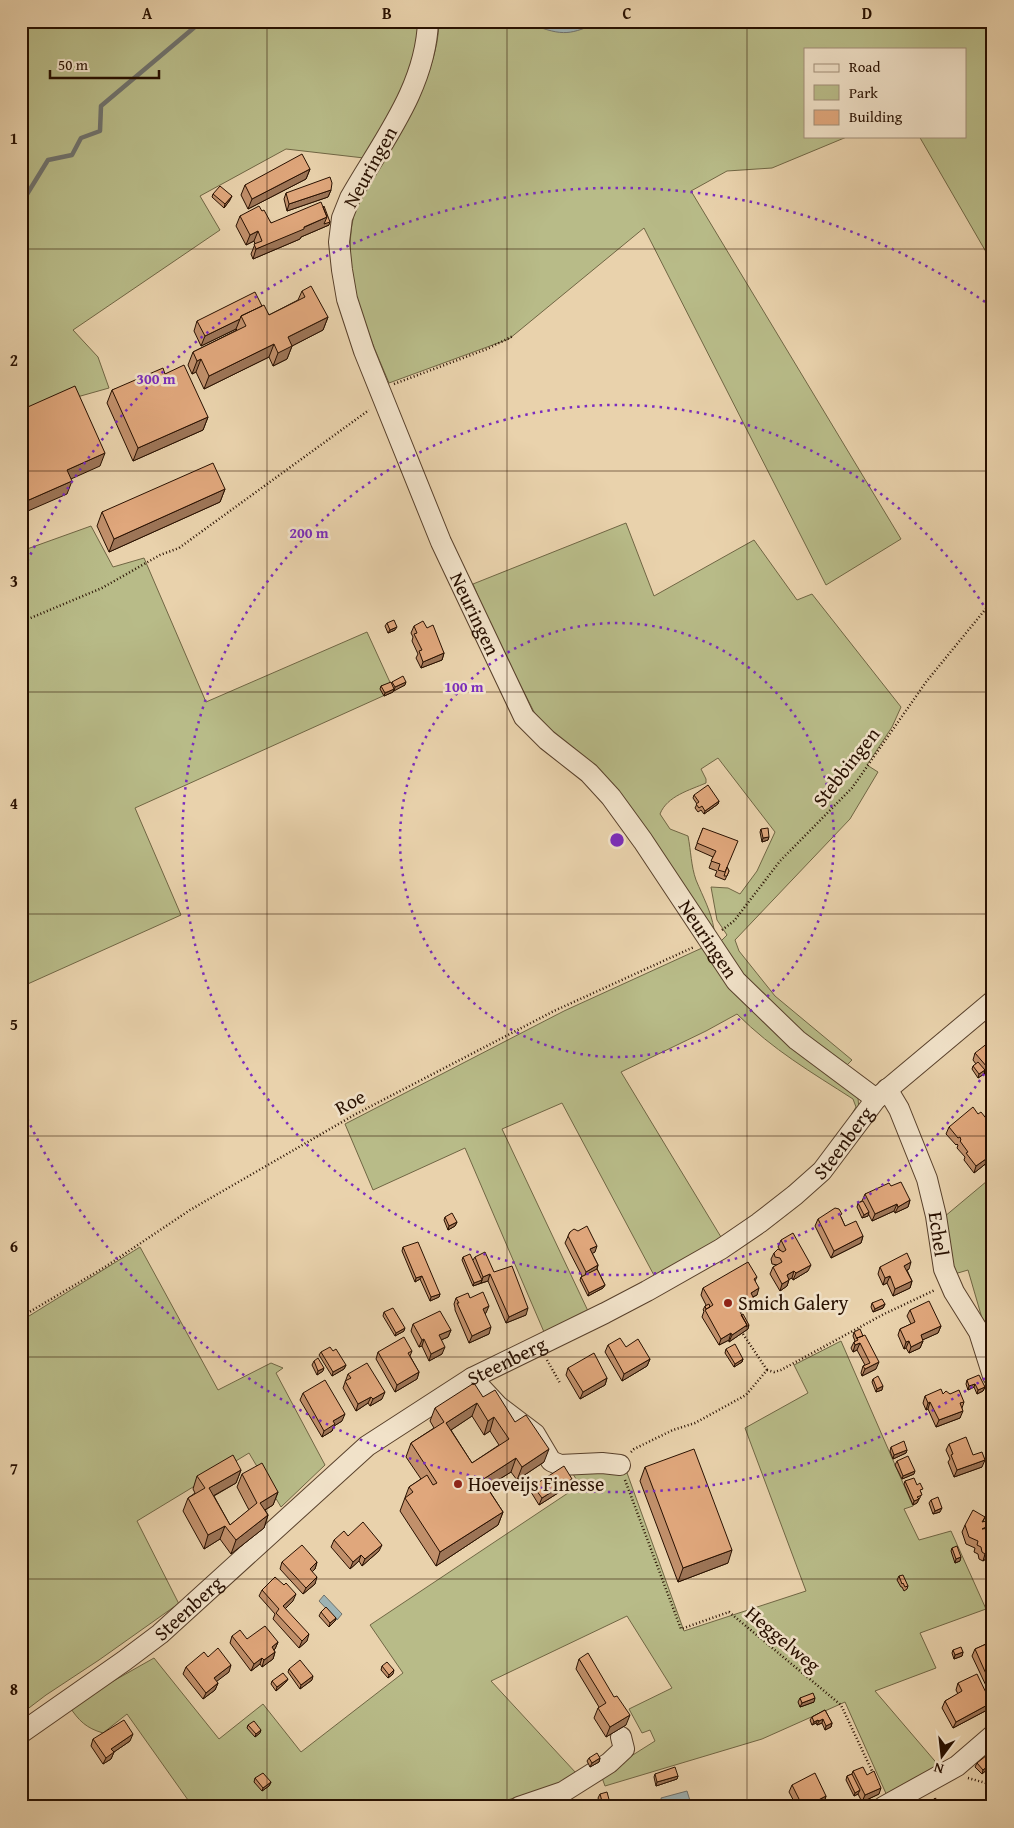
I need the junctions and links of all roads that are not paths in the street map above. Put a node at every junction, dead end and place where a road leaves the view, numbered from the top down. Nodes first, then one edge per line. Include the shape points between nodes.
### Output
1 (428, 21) edge
2 (993, 1001) edge
3 (882, 1094) junction
4 (993, 1376) edge
5 (472, 1378) junction
6 (620, 1465) road end
7 (21, 1733) edge
8 (993, 1735) edge
9 (621, 1737) dead end
10 (518, 1807) edge
11 (883, 1807) edge

1 - 3 street, Neuringen via 423,59 414,86 350,198 339,242 347,299 364,352 441,542 524,717 611,797 736,981 797,1040
2 - 3 street, Steenberg
3 - 4 street, Echel via 899,1109 927,1179 944,1269 979,1332
3 - 5 street, Steenberg via 822,1171 759,1223 647,1291
5 - 6 street via 498,1406 535,1434 551,1461 560,1465
5 - 7 street, Steenberg via 367,1446 160,1634
8 - 11 street via 958,1766
9 - 10 street via 624,1749 609,1763 563,1792

